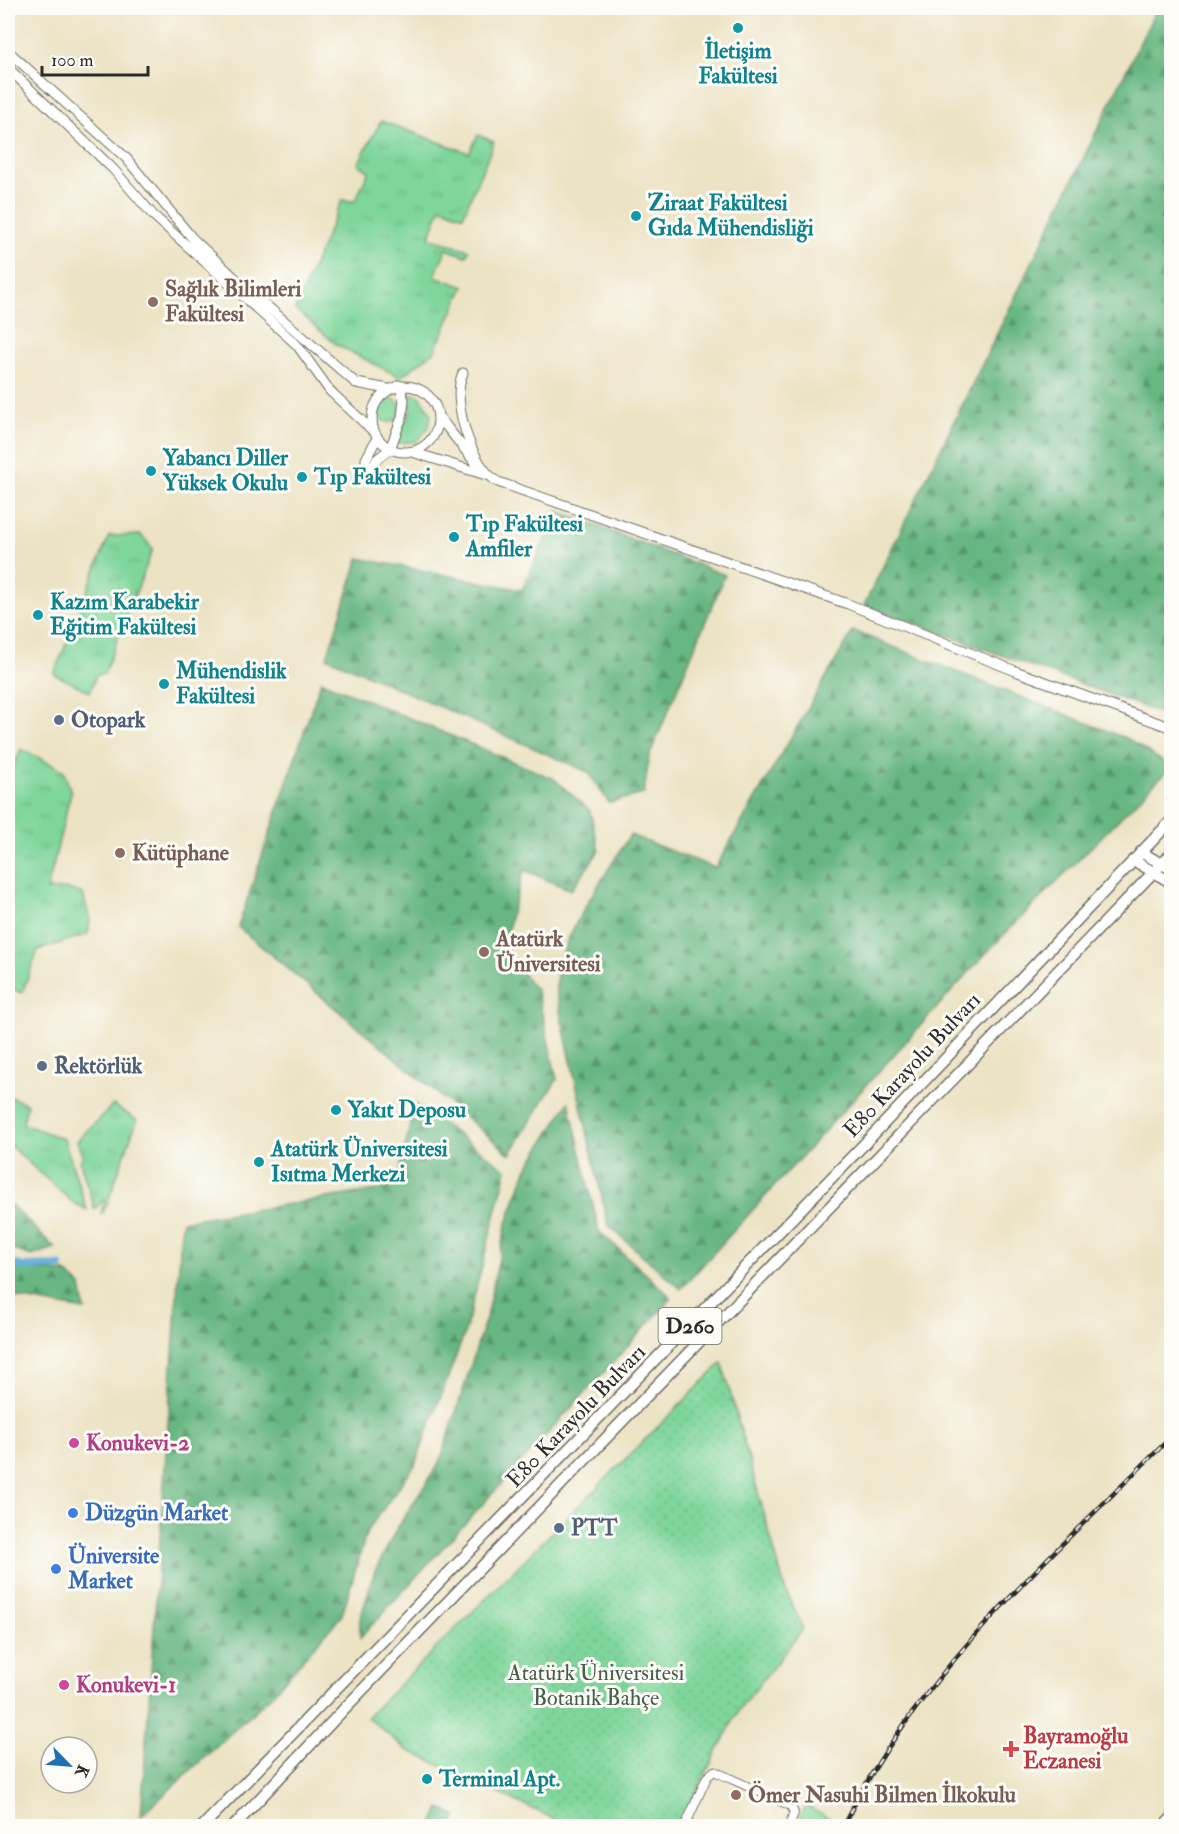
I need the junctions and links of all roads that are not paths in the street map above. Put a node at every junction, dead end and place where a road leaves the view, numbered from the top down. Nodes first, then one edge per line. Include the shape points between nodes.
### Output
1 (8, 51) edge
2 (8, 68) edge
3 (463, 373) dead end
4 (399, 385) junction
5 (388, 389) junction
6 (439, 417) junction
7 (375, 434) junction
8 (390, 449) junction
9 (412, 452) junction
10 (488, 477) junction
11 (1172, 728) edge
12 (1172, 820) edge
13 (1172, 853) edge
14 (1137, 856) junction
15 (1157, 868) junction
16 (1172, 870) edge
17 (1172, 883) edge
18 (1172, 1818) edge
19 (203, 1827) edge
20 (234, 1827) edge
21 (685, 1827) edge
22 (789, 1827) edge
23 (1164, 1827) edge

1 - 5 main road via 126,158 193,239 237,280 356,383
2 - 7 main road via 113,169 153,216 297,345 330,391
3 - 10 main road via 459,403 465,430
4 - 5 main road
4 - 6 main road via 421,389 436,406
4 - 8 main road via 404,410
5 - 7 main road via 375,403 371,422
6 - 9 main road via 432,439
6 - 10 main road
7 - 8 main road
7 - 8 main road via 366,459 367,480 377,459
8 - 9 main road
9 - 10 main road
10 - 11 main road via 848,604
12 - 14 main road, E80 Karayolu Bulvarı / D260
13 - 15 main road, E80 Karayolu Bulvarı / D260
14 - 15 main road
14 - 19 main road, E80 Karayolu Bulvarı / D260 via 864,1145
15 - 16 main road
15 - 17 main road
15 - 20 main road, E80 Karayolu Bulvarı / D260 via 353,1699
18 - 23 main road
21 - 22 street via 712,1772 789,1805 794,1813

